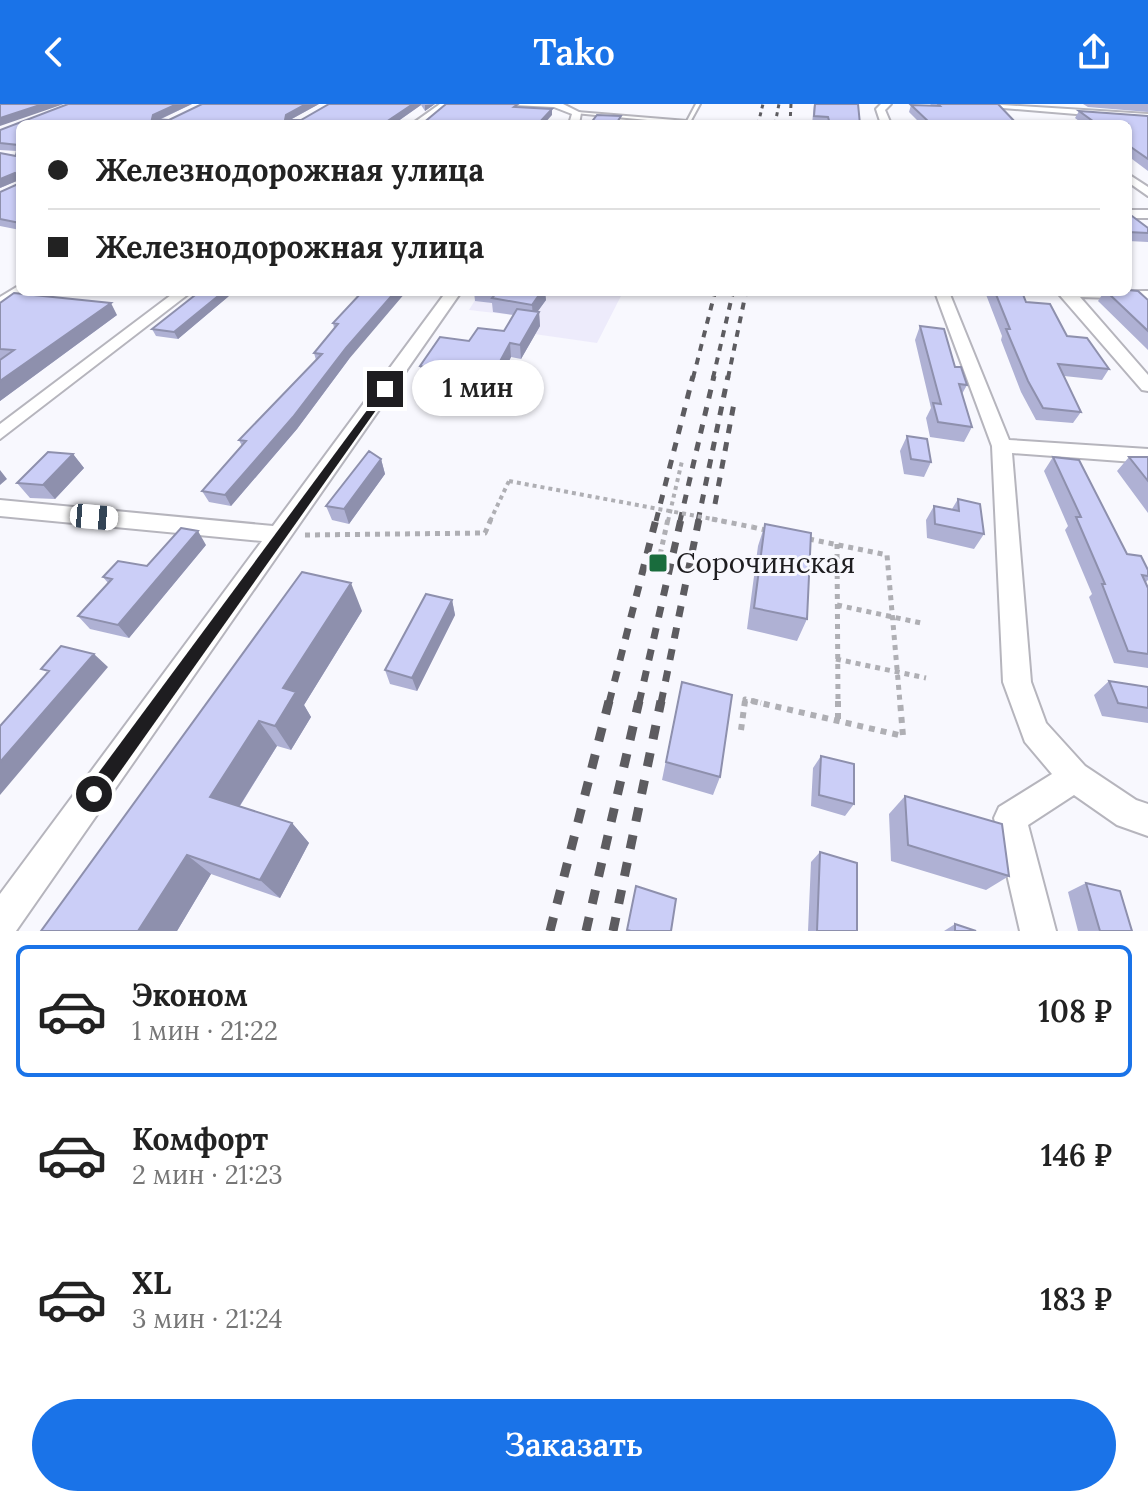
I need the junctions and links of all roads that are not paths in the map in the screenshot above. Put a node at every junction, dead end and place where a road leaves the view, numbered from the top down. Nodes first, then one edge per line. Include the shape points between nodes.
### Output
1 (446, 104) edge
2 (496, 104) edge
3 (555, 104) edge
4 (991, 104) edge
5 (1041, 106) edge
6 (577, 113) junction
7 (1148, 117) edge
8 (423, 120) edge
9 (575, 120) edge
10 (654, 120) edge
11 (1057, 120) edge
12 (1132, 180) edge
13 (1148, 193) edge
14 (179, 296) edge
15 (451, 296) edge
16 (944, 296) edge
17 (1070, 296) edge
18 (1148, 386) edge
19 (0, 433) edge
20 (1002, 446) junction
21 (1148, 456) edge
22 (0, 508) edge
23 (282, 535) junction
24 (1074, 777) junction
25 (1148, 820) edge
26 (0, 923) edge
27 (1038, 931) edge

1 - 8 street
2 - 3 street
3 - 6 street
4 - 5 street
5 - 7 street
5 - 11 street
6 - 9 street
6 - 10 lane
12 - 13 street
14 - 19 street
15 - 23 street
16 - 20 street
17 - 18 street
20 - 21 street
20 - 24 street via 1017,682 1035,732
22 - 23 street
23 - 26 street
24 - 25 street via 1128,814
24 - 27 street via 1010,818

